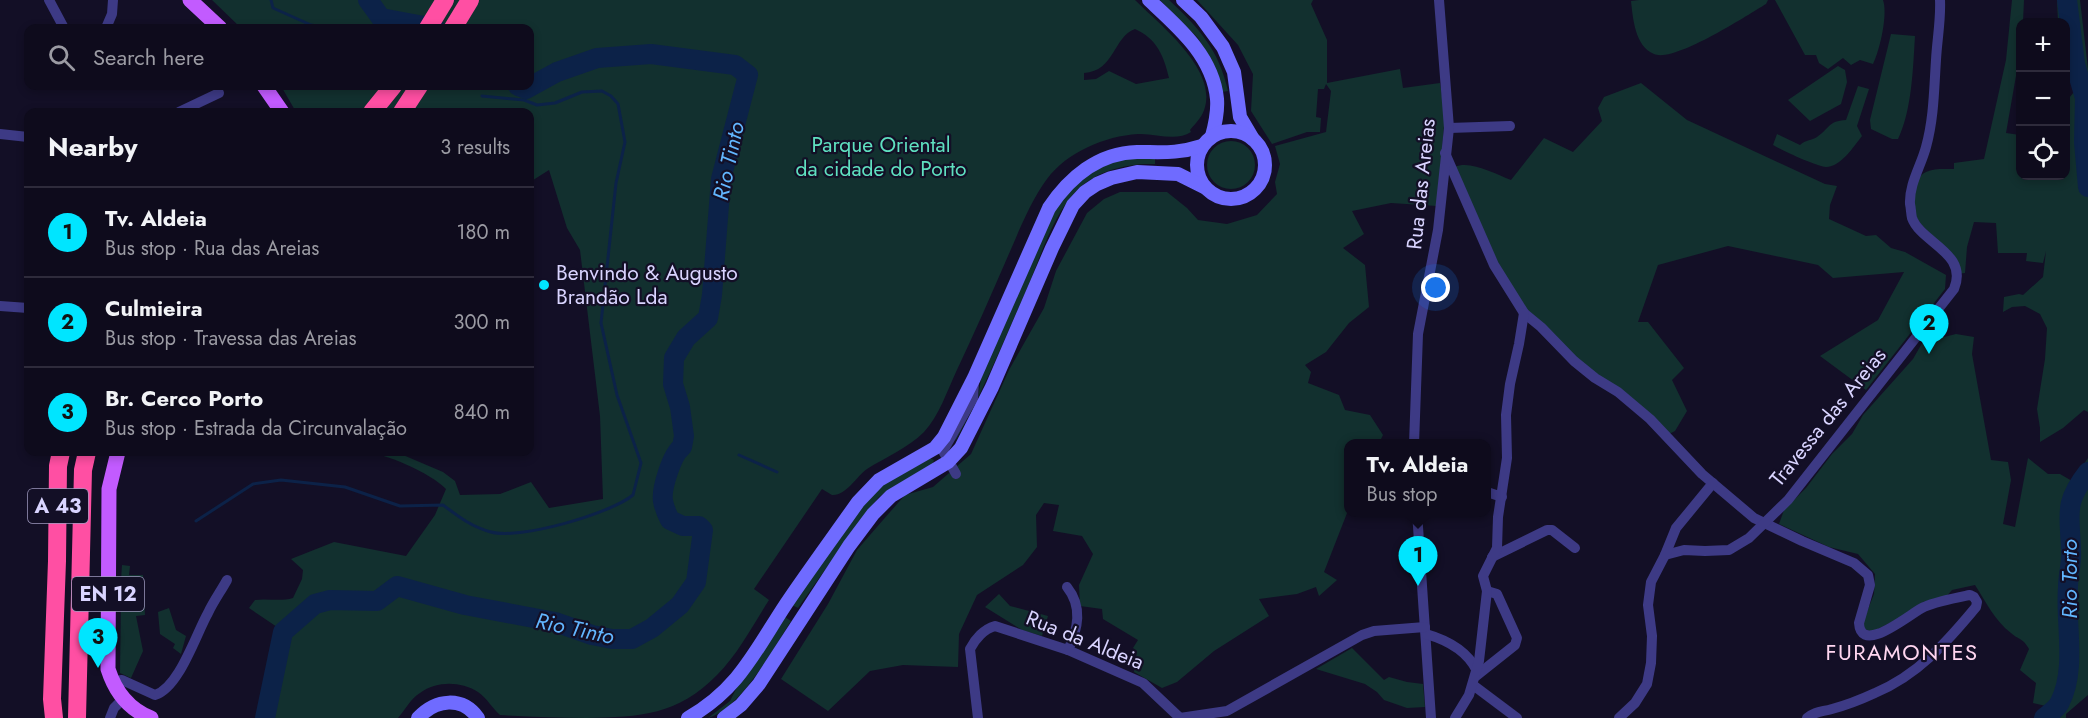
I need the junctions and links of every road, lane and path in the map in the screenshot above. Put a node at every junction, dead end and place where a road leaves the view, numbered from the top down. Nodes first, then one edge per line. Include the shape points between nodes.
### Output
1 (49, 0) edge
2 (113, 0) edge
3 (190, 0) edge
4 (445, 0) edge
5 (470, 0) edge
6 (1149, 0) edge
7 (1183, 0) edge
8 (1439, 0) edge
9 (1940, 0) edge
10 (62, 24) edge
11 (108, 24) edge
12 (216, 24) edge
13 (430, 24) edge
14 (455, 24) edge
15 (267, 90) edge
16 (390, 90) edge
17 (416, 90) edge
18 (219, 93) dead end
19 (187, 108) edge
20 (279, 108) edge
21 (375, 108) edge
22 (405, 108) edge
23 (1510, 126) dead end
24 (1449, 128) junction
25 (0, 134) edge
26 (1212, 136) junction
27 (24, 137) edge
28 (1253, 139) junction
29 (1202, 146) junction
30 (1446, 153) junction
31 (1204, 187) junction
32 (0, 306) edge
33 (24, 308) edge
34 (1524, 313) junction
35 (974, 378) junction
36 (1414, 439) edge
37 (60, 456) edge
38 (86, 456) edge
39 (117, 456) edge
40 (948, 462) junction
41 (956, 474) dead end
42 (1713, 483) junction
43 (1491, 493) edge
44 (1502, 497) junction
45 (1417, 517) edge
46 (1765, 524) junction
47 (1575, 548) dead end
48 (1665, 555) junction
49 (1492, 557) junction
50 (227, 580) dead end
51 (1067, 587) dead end
52 (1492, 592) junction
53 (1426, 631) junction
54 (1068, 650) junction
55 (1475, 677) junction
56 (112, 682) junction
57 (52, 699) junction
58 (123, 699) junction
59 (1229, 715) edge
60 (1624, 716) edge
61 (49, 718) edge
62 (54, 718) edge
63 (77, 718) edge
64 (110, 718) edge
65 (150, 718) edge
66 (418, 718) edge
67 (478, 718) edge
68 (688, 718) edge
69 (724, 718) edge
70 (978, 718) edge
71 (1180, 718) edge
72 (1431, 718) edge
73 (1455, 718) edge
74 (1517, 718) edge
75 (1807, 718) edge

1 - 10 street
2 - 11 street
3 - 12 main road
4 - 13 highway
5 - 14 highway
6 - 26 main road via 1185,34 1208,69 1217,99
7 - 28 main road via 1223,48 1234,72 1240,117
8 - 24 street, Rua das Areias
9 - 46 street, Travessa das Areias via 1932,117 1910,202 1912,218 1948,256 1957,282
15 - 20 main road
16 - 21 highway
17 - 22 highway
18 - 19 street
23 - 24 street
24 - 30 street, Rua das Areias
25 - 27 street
26 - 28 main road via 1233,131
26 - 29 main road
28 - 31 main road via 1260,147 1265,168 1256,189 1235,200 1212,195
29 - 31 main road via 1196,167
29 - 35 main road via 1168,154 1120,154 1073,177 1049,208
30 - 34 street via 1494,266
30 - 36 street, Rua das Areias via 1438,230 1418,334
31 - 40 main road via 1178,174 1137,172 1111,178 1085,192 1052,248 992,387 961,448
32 - 33 street
34 - 42 street via 1574,361 1650,419
34 - 44 street via 1506,416 1508,458
35 - 40 street via 973,398 943,451
35 - 68 main road via 935,448 879,480 863,496 743,672 720,696
37 - 57 highway, A 43
38 - 63 highway, A 43
39 - 56 main road, EN 12 via 109,489 108,669
40 - 41 street
40 - 69 main road via 891,496 873,514 759,684
42 - 46 street
42 - 48 street via 1676,528
43 - 44 street
44 - 49 street via 1497,548
45 - 53 street
46 - 48 street, Travessa das Areias via 1729,550 1684,550
46 - 75 street via 1854,562 1868,575 1870,585 1859,623 1859,629 1866,635 1892,627 1922,607 1970,595 1977,602 1941,647 1902,680
47 - 49 street via 1552,530 1546,530
48 - 60 street via 1651,582 1651,663 1647,684
49 - 52 street via 1483,576
50 - 56 street via 184,664 158,694 122,680
51 - 54 street via 1077,605 1075,633
52 - 55 street
52 - 55 street via 1517,638 1515,645
53 - 55 street via 1444,639 1472,661
53 - 59 street via 1374,631 1362,635
53 - 72 street
54 - 70 street, Rua da Aldeia via 999,627 988,628 969,649
54 - 71 street, Rua da Aldeia via 1143,683
55 - 73 street
55 - 74 street
56 - 58 main road, EN 12
57 - 61 highway
57 - 62 highway, A 43
58 - 64 street
58 - 65 main road, EN 12
59 - 71 street
66 - 67 main road via 435,704 447,702 468,708

